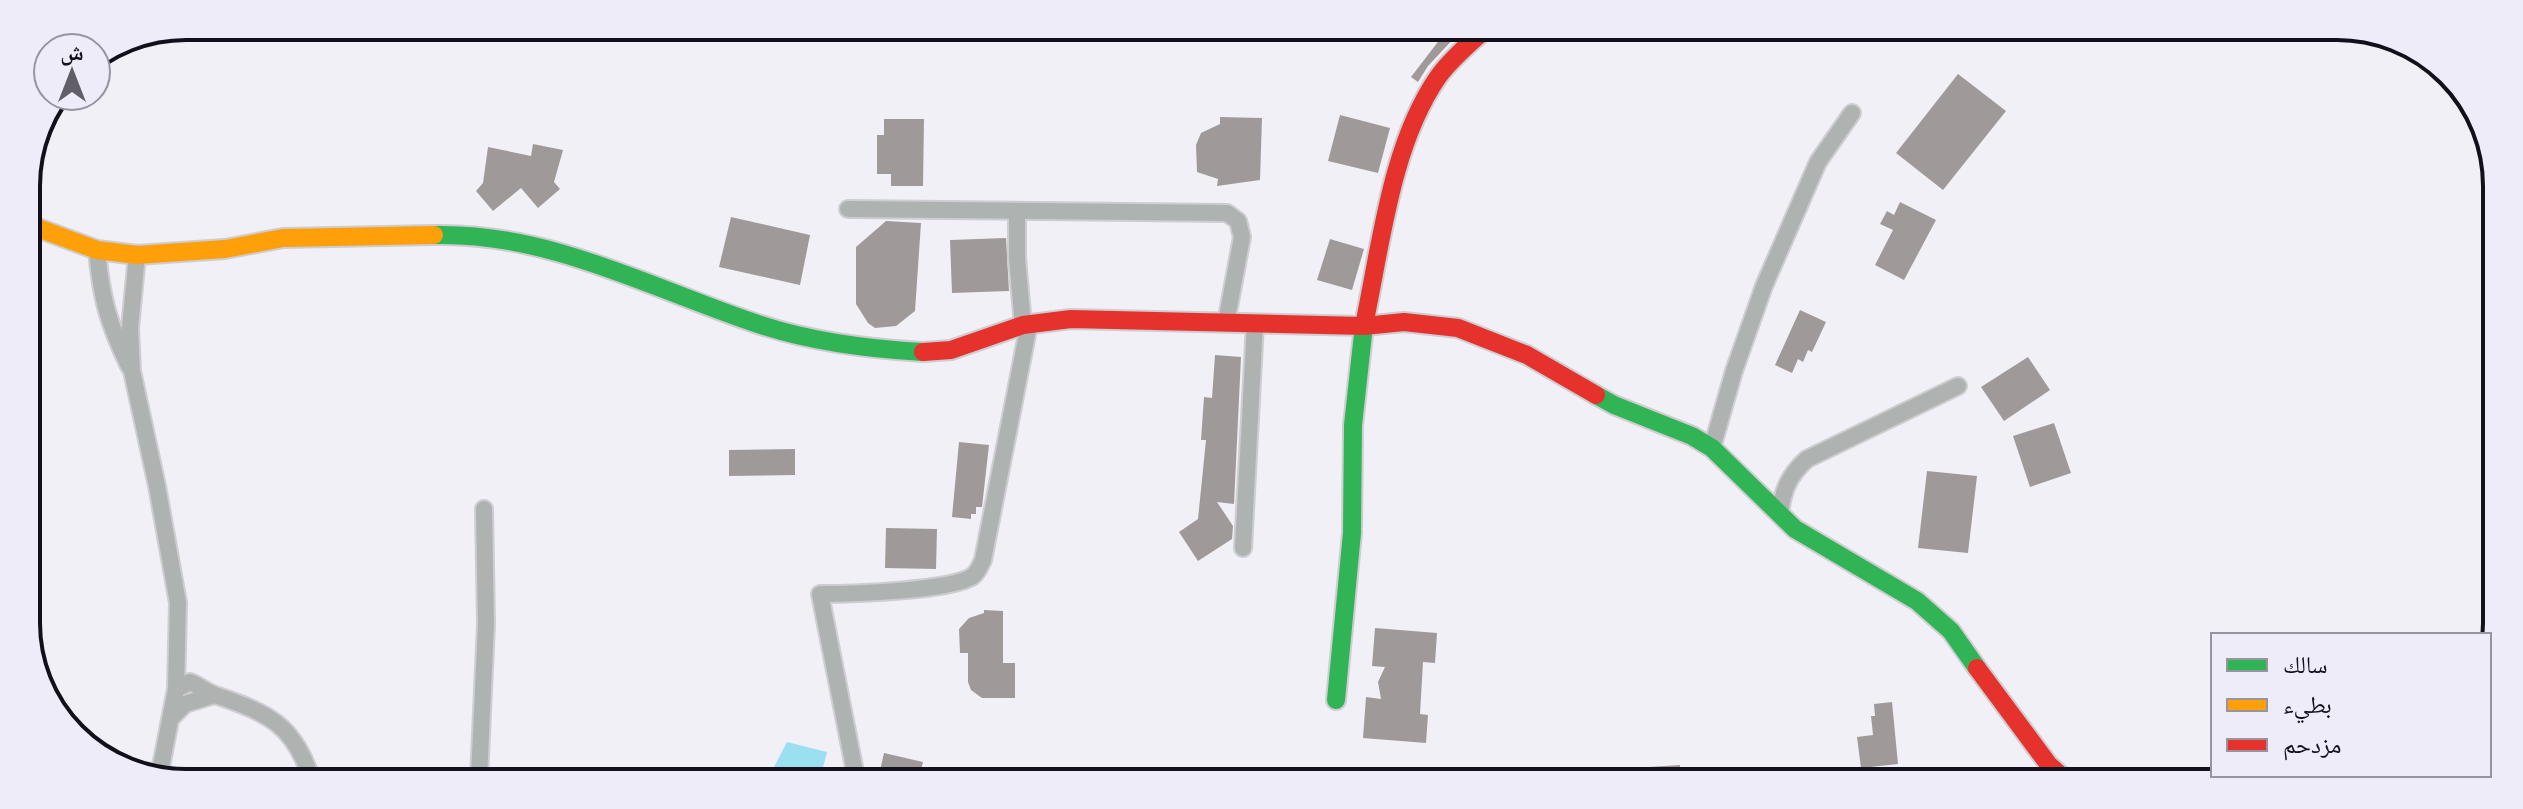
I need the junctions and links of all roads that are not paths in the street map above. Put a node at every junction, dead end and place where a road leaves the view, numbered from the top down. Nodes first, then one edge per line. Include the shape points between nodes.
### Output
1 (1473, 40) edge
2 (1852, 113) dead end
3 (848, 209) dead end
4 (1017, 211) junction
5 (40, 229) edge
6 (97, 250) junction
7 (137, 255) junction
8 (1226, 323) junction
9 (1026, 324) junction
10 (1255, 324) junction
11 (1364, 326) junction
12 (132, 371) junction
13 (1958, 386) dead end
14 (1712, 448) junction
15 (484, 509) dead end
16 (1780, 515) junction
17 (1243, 548) dead end
18 (176, 689) junction
19 (214, 695) junction
20 (1336, 700) dead end
21 (171, 718) junction
22 (161, 767) edge
23 (308, 769) edge
24 (479, 769) edge
25 (854, 769) edge
26 (2053, 769) edge

1 - 11 street via 1439,76 1414,120
2 - 14 street via 1818,162 1764,286
3 - 4 street
4 - 8 street via 1235,216 1242,237
4 - 9 street
5 - 6 street
6 - 7 street
6 - 12 street via 110,328
7 - 9 street via 225,249 283,238 460,234 556,252 762,325 875,349 951,350
7 - 12 street
8 - 9 street via 1071,319
8 - 10 street
9 - 25 street via 983,560 975,574 918,588 820,594
10 - 11 street
10 - 17 street
11 - 14 street via 1427,323 1471,332
11 - 20 street
12 - 18 street via 178,603
13 - 16 street via 1807,459 1787,483
14 - 16 street
15 - 24 street via 486,624
16 - 26 street via 1826,550 1934,615 1962,643
18 - 19 street via 190,682
18 - 21 street
19 - 21 street via 185,704
19 - 23 street via 258,710 290,733
21 - 22 street

